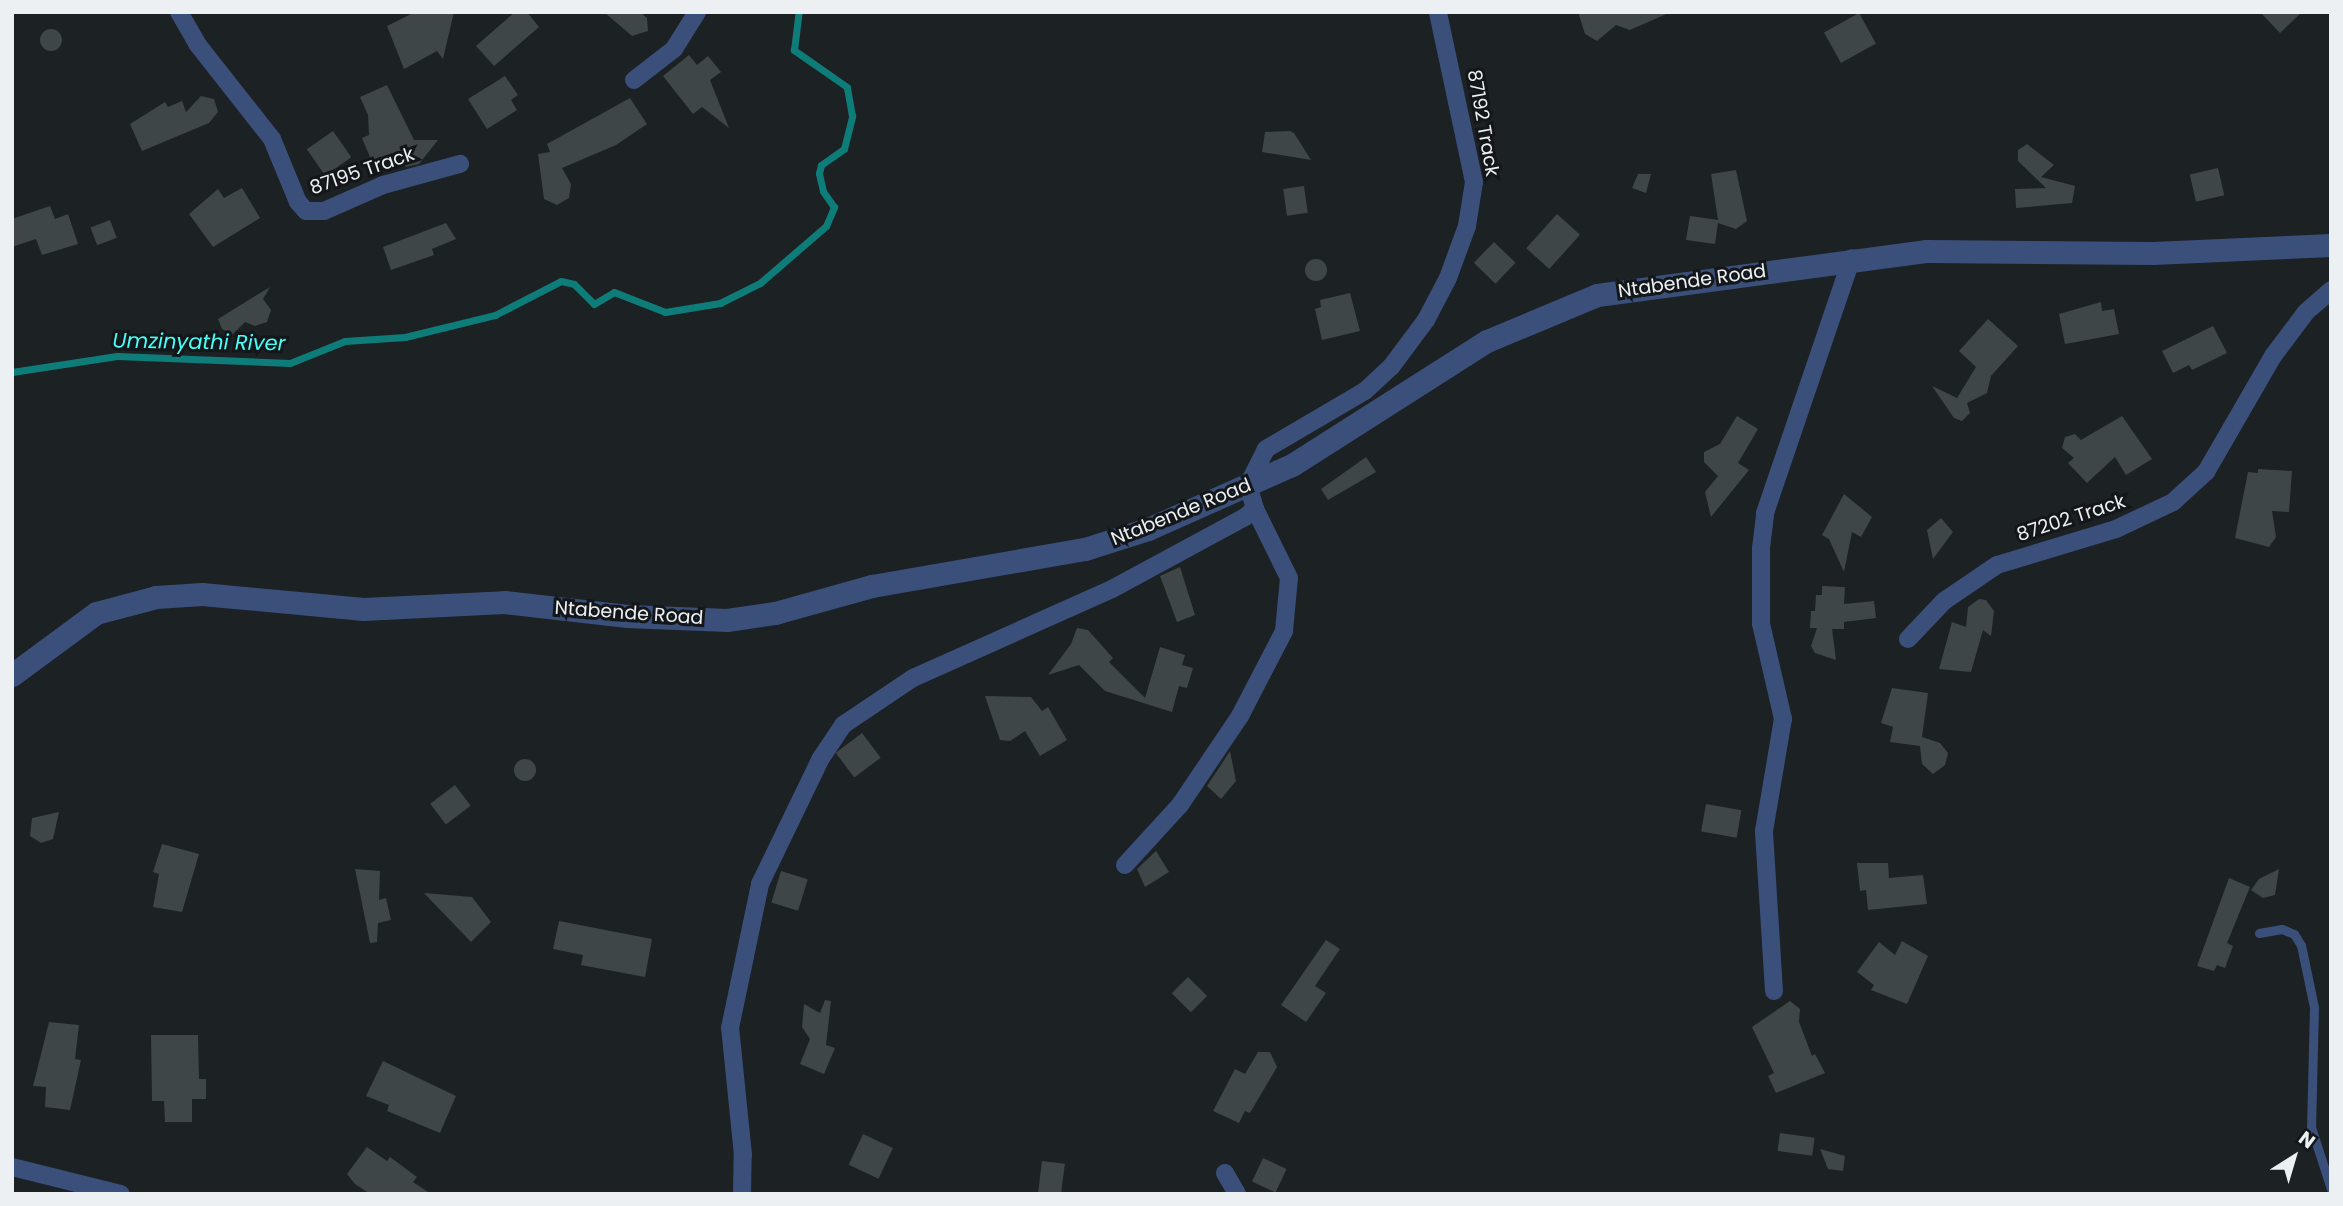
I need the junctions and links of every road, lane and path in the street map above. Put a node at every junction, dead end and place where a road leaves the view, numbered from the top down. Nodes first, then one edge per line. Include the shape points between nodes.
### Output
1 (179, 12) edge
2 (697, 12) edge
3 (1438, 12) edge
4 (634, 80) dead end
5 (460, 164) dead end
6 (2331, 245) edge
7 (1852, 258) junction
8 (2331, 290) edge
9 (1248, 485) junction
10 (1255, 509) junction
11 (1908, 639) dead end
12 (12, 675) edge
13 (1125, 865) dead end
14 (2259, 933) dead end
15 (1774, 991) dead end
16 (12, 1167) edge
17 (1225, 1173) dead end
18 (2331, 1189) edge
19 (121, 1194) edge
20 (742, 1194) edge
21 (1237, 1194) edge

1 - 5 street, 87195 Track via 198,45 266,129 306,211 324,211 383,185
2 - 4 street via 674,49
3 - 9 street, 87192 Track via 1474,182 1467,226 1448,278 1426,320 1391,367 1365,391 1266,449
6 - 7 street, Ntabende Road via 2153,253 1927,251
7 - 9 street, Ntabende Road via 1597,295 1487,341 1292,465
7 - 15 street via 1765,513 1759,578 1761,624 1783,719 1764,831
8 - 11 street, 87202 Track via 2306,312 2273,356 2206,472 2173,502 2116,529 1997,565 1944,601
9 - 10 street
9 - 12 street, Ntabende Road via 1148,529 1086,549 872,586 775,613 727,620 627,616 504,602 363,609 202,594 156,597 96,613
10 - 13 street via 1289,578 1284,631 1240,716 1187,795
10 - 20 street via 1112,589 913,678 843,725 821,758 760,884 730,1028 743,1155
14 - 18 lane via 2282,929 2294,934 2301,945 2314,1007 2311,1127
16 - 19 street
17 - 21 street

